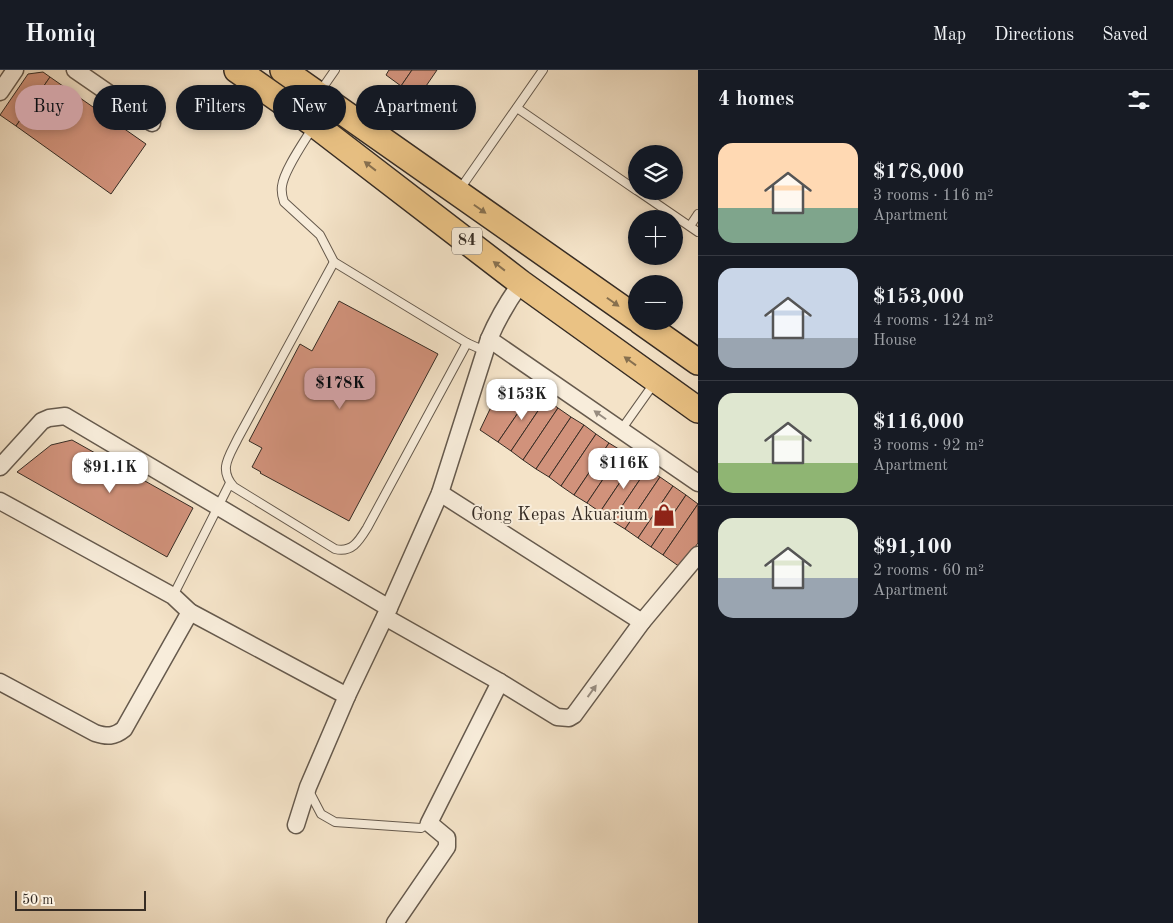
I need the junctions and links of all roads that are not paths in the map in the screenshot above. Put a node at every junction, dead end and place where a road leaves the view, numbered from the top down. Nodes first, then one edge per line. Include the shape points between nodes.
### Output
1 (15, 70) edge
2 (75, 70) edge
3 (237, 70) edge
4 (283, 70) edge
5 (335, 70) edge
6 (543, 70) edge
7 (97, 85) edge
8 (304, 85) edge
9 (325, 85) edge
10 (0, 92) edge
11 (273, 95) edge
12 (517, 108) junction
13 (346, 115) edge
14 (311, 130) edge
15 (322, 130) edge
16 (628, 185) edge
17 (457, 193) junction
18 (651, 200) edge
19 (698, 214) edge
20 (690, 226) junction
21 (698, 232) edge
22 (334, 262) junction
23 (522, 283) junction
24 (628, 312) edge
25 (653, 330) edge
26 (467, 343) junction
27 (487, 345) junction
28 (698, 362) edge
29 (656, 380) junction
30 (698, 410) edge
31 (621, 430) junction
32 (0, 467) edge
33 (230, 483) junction
34 (698, 483) edge
35 (440, 493) junction
36 (0, 501) edge
37 (218, 507) junction
38 (698, 555) edge
39 (173, 596) junction
40 (190, 612) junction
41 (387, 612) junction
42 (642, 622) junction
43 (0, 682) edge
44 (500, 682) junction
45 (347, 696) junction
46 (308, 787) junction
47 (429, 823) junction
48 (296, 825) dead end
49 (395, 923) edge

1 - 10 street
2 - 7 street
3 - 11 main road, 84
4 - 8 main road, 84
5 - 9 lane
6 - 12 lane
12 - 16 lane
12 - 17 lane
13 - 17 main road, 84
14 - 22 lane via 284,176 282,194 284,202 320,235
23 -> 15 main road, 84
17 -> 24 main road, 84
18 - 20 lane
19 - 20 lane
20 - 21 lane
22 - 26 lane
22 - 33 lane via 230,455 225,471
23 - 27 street via 506,305
29 -> 23 main road, 84
25 - 28 main road
26 - 27 lane
26 - 33 lane via 367,528 352,548 335,549
31 -> 27 street
27 - 35 street
29 - 30 main road, 84
29 - 31 lane
31 - 34 street
32 - 37 street via 42,422 65,416
33 - 37 lane
35 - 41 street
35 - 42 street
36 - 39 street
37 - 39 lane
37 - 41 street
38 - 42 street
39 - 40 street
40 - 43 street via 124,729 118,734 104,736
40 - 45 street
41 - 44 street
41 - 45 street
44 -> 42 street via 557,717 569,718
44 - 47 street
45 - 46 street
46 - 47 lane via 321,814 335,822 421,828
46 - 48 street
47 - 49 street via 447,838 447,847

